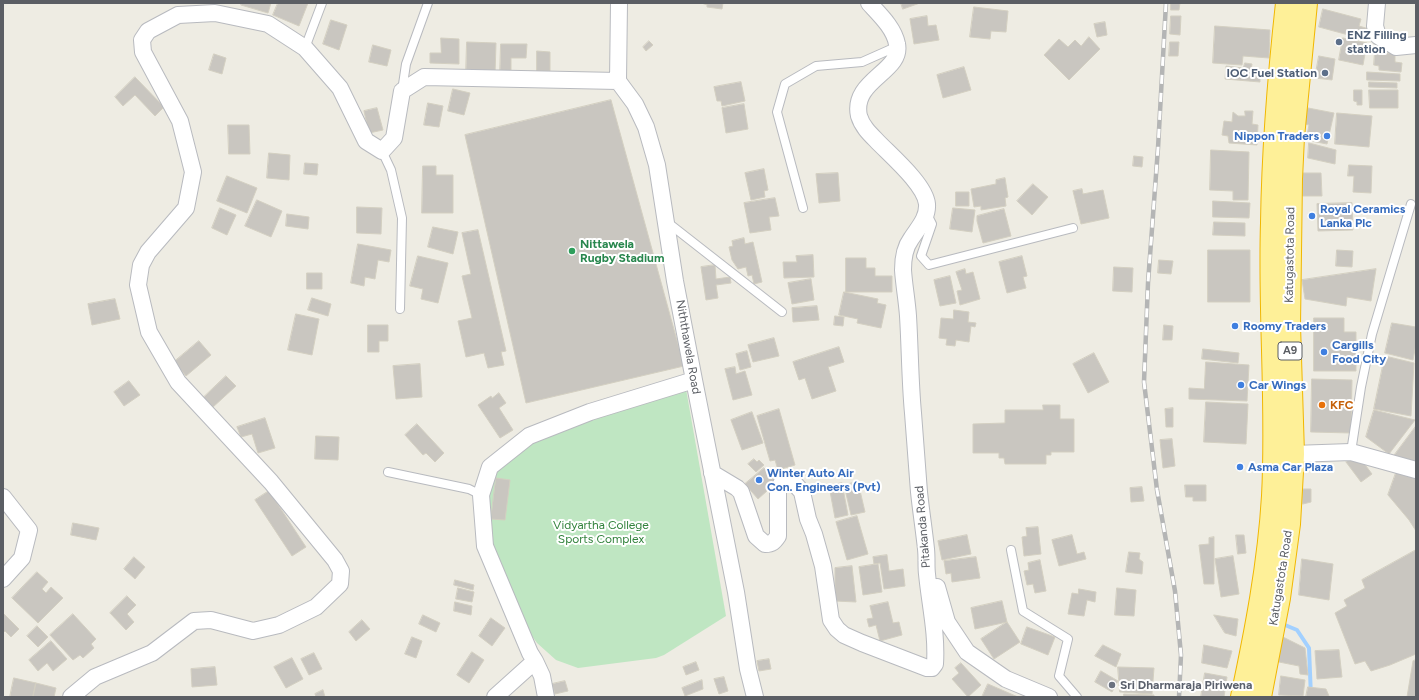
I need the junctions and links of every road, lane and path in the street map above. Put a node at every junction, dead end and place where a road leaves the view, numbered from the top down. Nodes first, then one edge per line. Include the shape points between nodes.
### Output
1 (322, 3) edge
2 (428, 3) edge
3 (619, 3) edge
4 (869, 3) edge
5 (1287, 3) edge
6 (1306, 3) edge
7 (1377, 3) edge
8 (880, 10) edge
9 (898, 46) junction
10 (1416, 46) edge
11 (305, 48) junction
12 (618, 81) junction
13 (402, 91) junction
14 (382, 150) junction
15 (1411, 204) dead end
16 (803, 208) dead end
17 (926, 211) junction
18 (667, 222) junction
19 (1074, 228) dead end
20 (400, 309) dead end
21 (782, 312) dead end
22 (694, 380) junction
23 (1351, 452) junction
24 (1293, 454) junction
25 (1416, 470) edge
26 (388, 472) dead end
27 (712, 473) junction
28 (481, 495) junction
29 (3, 497) edge
30 (1011, 550) dead end
31 (926, 552) junction
32 (3, 579) edge
33 (535, 660) junction
34 (71, 697) edge
35 (495, 697) edge
36 (546, 697) edge
37 (755, 697) edge
38 (1049, 697) edge
39 (1077, 697) edge
40 (1242, 697) edge
41 (1260, 697) edge

1 - 11 lane
2 - 13 lane via 406,64
3 - 12 street
4 - 8 street
5 - 40 highway, Katugastota Road / A9 via 1272,224 1273,497 1264,576
6 - 24 highway, Katugastota Road / A9 via 1291,179 1289,325
7 - 10 street via 1375,26 1378,36 1396,47
8 - 9 street
9 - 16 lane via 862,62 816,66 785,84 777,112
9 - 17 street via 895,58 889,66 862,93 858,104 860,118 866,130 921,188 927,203
11 - 14 street via 340,88 366,141
11 - 34 street via 268,24 215,13 178,15 148,31 142,40 143,52 180,121 193,172 186,208 148,252 141,265 138,285 149,332 178,382 271,482 335,560 341,571 340,584 316,607 279,625 253,631 211,620 194,621 152,653 95,676
12 - 13 street via 424,77
12 - 18 street, Niththawela Road via 635,104 646,127 657,165
13 - 14 street via 394,138
14 - 20 lane via 391,170 402,218
15 - 23 lane via 1372,334
17 - 19 lane via 932,224 921,256 929,265
17 - 31 street, Pitakanda Road via 923,222 910,240 904,255 903,267 919,493
18 - 21 lane
18 - 22 street, Niththawela Road via 675,281
22 - 27 street, Niththawela Road
22 - 28 street via 590,412 528,436 490,467
23 - 24 street
23 - 25 street
24 - 41 highway, Katugastota Road / A9 via 1289,524 1282,576
26 - 28 lane via 469,489
27 - 31 street, Pitakanda Road via 741,492 756,536 766,544 774,542 778,536 778,491 782,482 789,480 795,484 802,492 823,566 831,620 837,629 862,643 926,668 932,668 935,658 935,631
27 - 37 street, Niththawela Road
28 - 33 street via 485,546
29 - 32 street via 28,530 22,558
30 - 39 lane via 1023,610 1068,639 1059,676
31 - 38 street via 947,622 967,652 1006,680
33 - 35 street
33 - 36 street via 542,676

